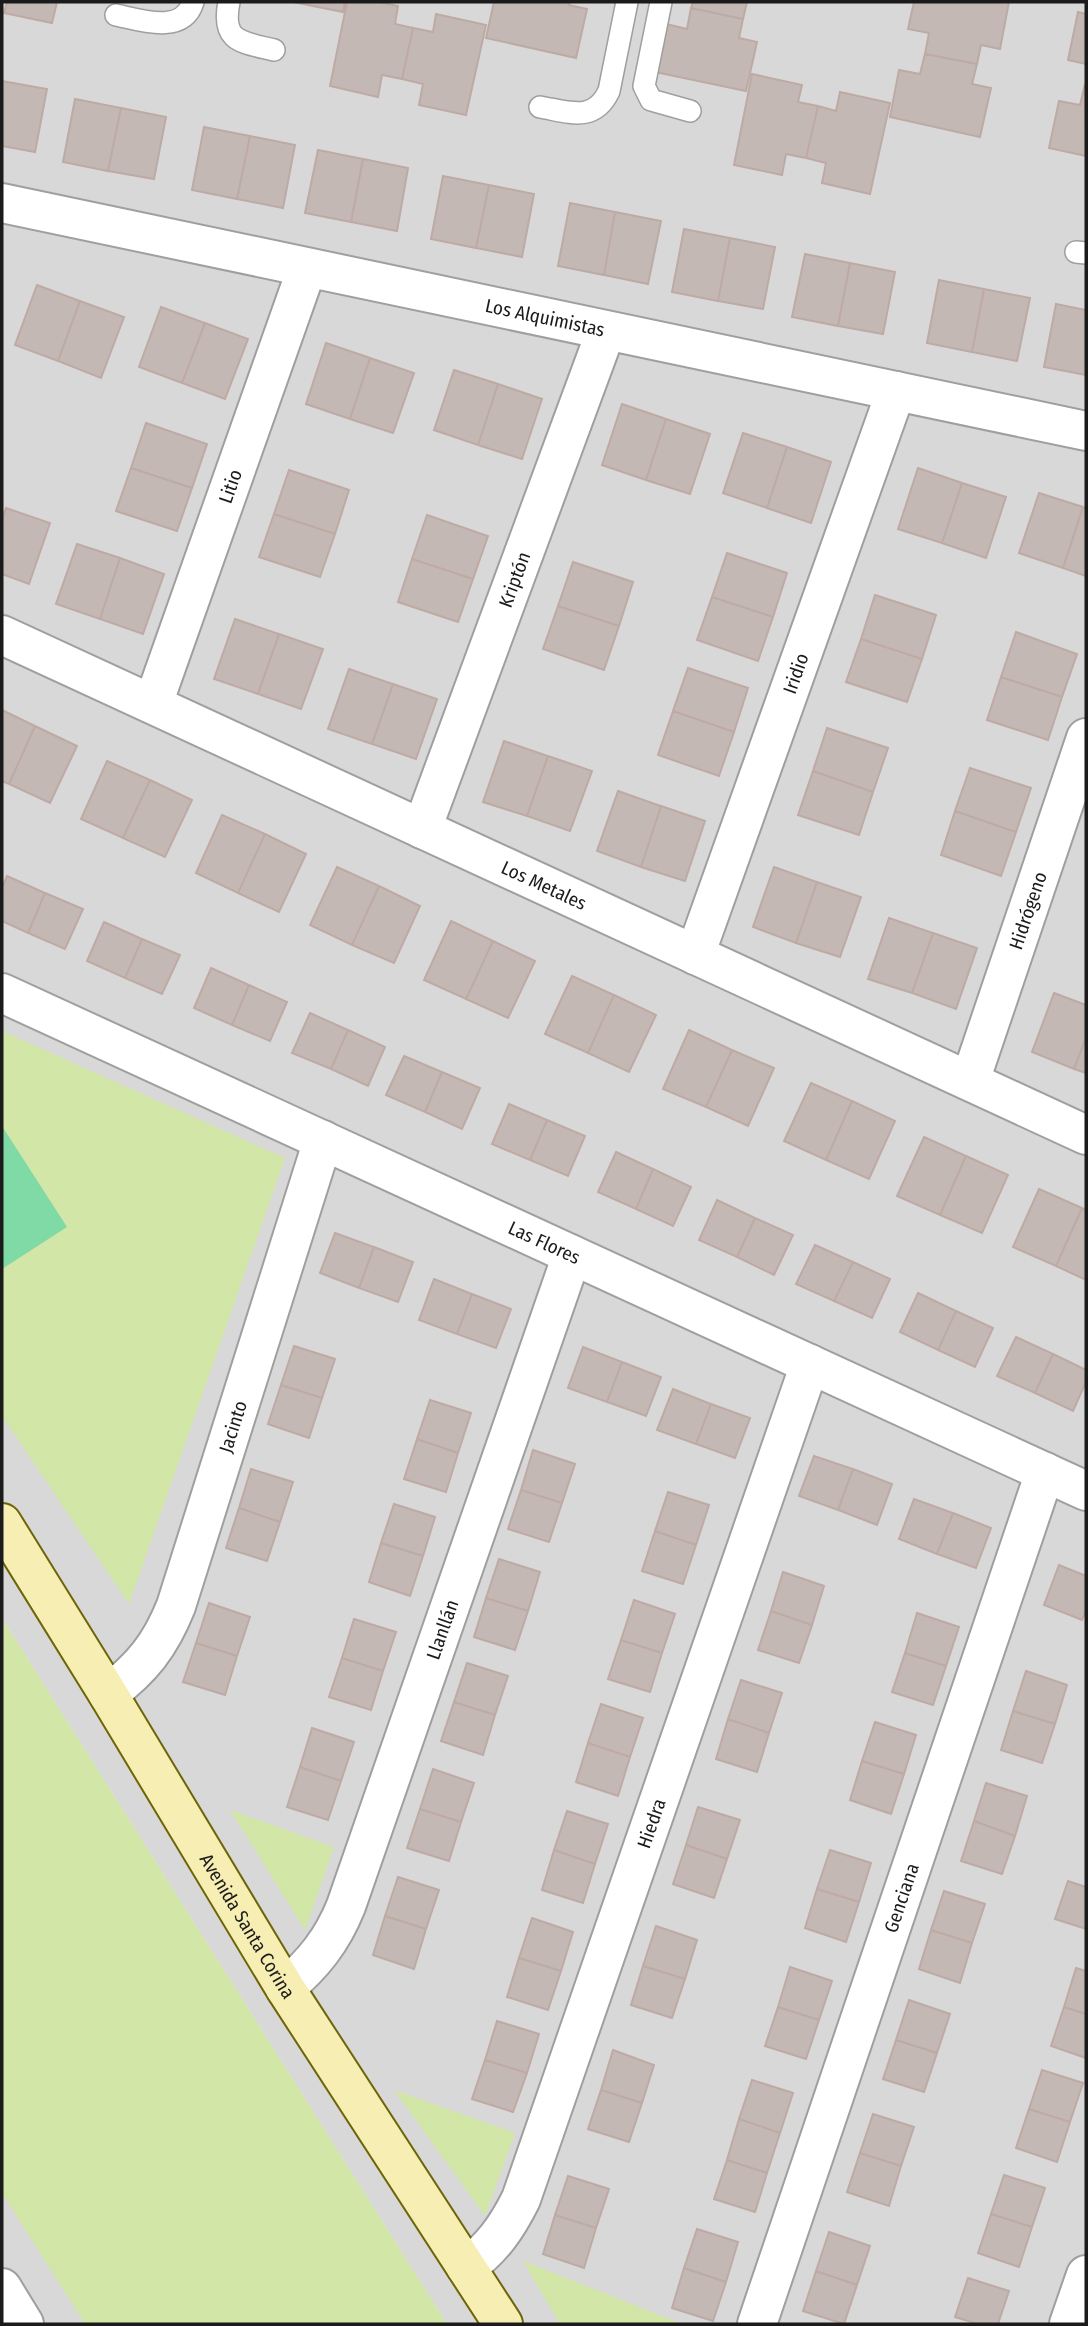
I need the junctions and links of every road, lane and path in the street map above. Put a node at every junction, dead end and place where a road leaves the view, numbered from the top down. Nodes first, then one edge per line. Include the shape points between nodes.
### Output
1 (193, 2) edge
2 (229, 2) edge
3 (627, 2) edge
4 (661, 2) edge
5 (116, 15) dead end
6 (274, 50) dead end
7 (540, 107) dead end
8 (690, 111) dead end
9 (2, 204) edge
10 (307, 268) junction
11 (606, 331) junction
12 (896, 391) junction
13 (1086, 431) edge
14 (2, 635) edge
15 (153, 705) junction
16 (1086, 738) edge
17 (422, 829) junction
18 (695, 955) junction
19 (2, 993) edge
20 (970, 1081) junction
21 (1086, 1135) edge
22 (323, 1140) junction
23 (572, 1255) junction
24 (810, 1364) junction
25 (1045, 1472) junction
26 (1086, 1491) edge
27 (2, 1523) edge
28 (108, 1694) junction
29 (285, 1988) junction
30 (466, 2267) junction
31 (1086, 2275) edge
32 (2, 2288) edge
33 (24, 2324) edge
34 (503, 2324) edge
35 (757, 2324) edge
36 (1069, 2324) edge

1 - 5 lane via 172,22
2 - 6 lane via 226,22 234,37
3 - 7 lane via 604,101 586,113
4 - 8 lane via 644,86 651,100
9 - 10 street, Los Alquimistas
10 - 11 street, Los Alquimistas
10 - 15 street, Litio
11 - 12 street, Los Alquimistas
11 - 17 street, Kriptón
12 - 13 street, Los Alquimistas
12 - 18 street, Iridio
14 - 15 street, Los Metales
15 - 17 street, Los Metales
16 - 20 street, Hidrógeno
17 - 18 street, Los Metales
18 - 20 street, Los Metales
19 - 22 street, Las Flores
20 - 21 street, Los Metales
22 - 23 street, Las Flores
22 - 28 street, Jacinto via 176,1606 149,1657
23 - 24 street, Las Flores
23 - 29 street, Llanllán via 346,1906 321,1953
24 - 25 street, Las Flores
24 - 30 street, Hiedra via 521,2199 497,2240
25 - 26 street, Las Flores
25 - 35 street, Genciana
27 - 28 street, Avenida Santa Corina
28 - 29 street, Avenida Santa Corina
29 - 30 street, Avenida Santa Corina
30 - 34 street, Avenida Santa Corina
31 - 36 street
32 - 33 street

